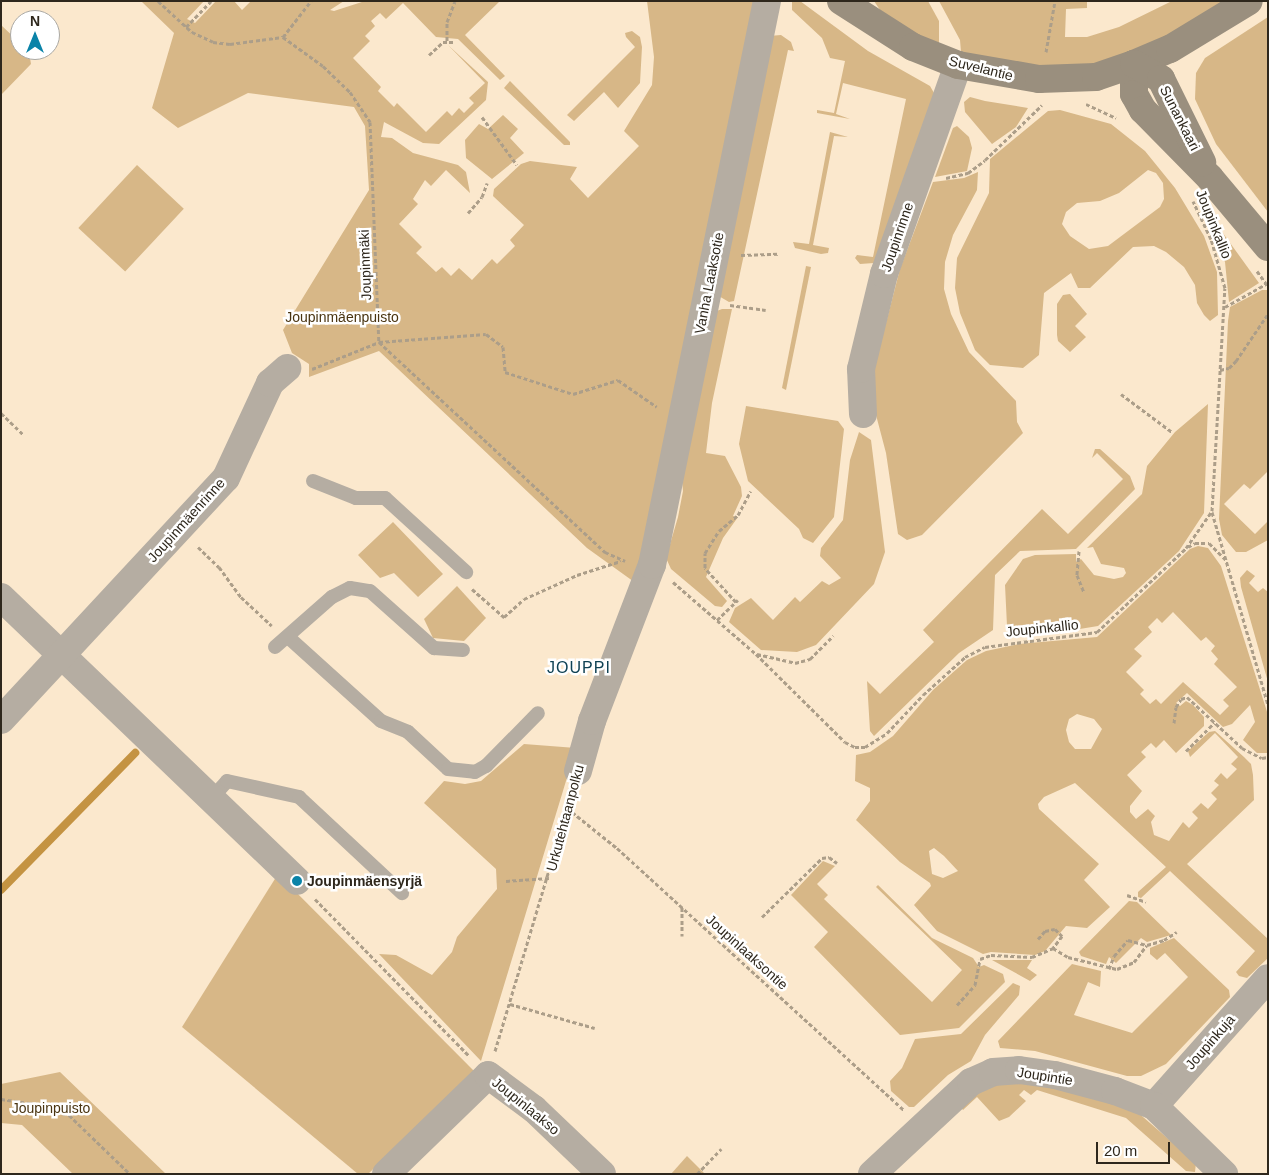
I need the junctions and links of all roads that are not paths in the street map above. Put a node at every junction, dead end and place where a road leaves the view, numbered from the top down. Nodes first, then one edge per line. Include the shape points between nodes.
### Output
1 (767, 1) edge
2 (841, 1) edge
3 (1249, 1) edge
4 (1134, 64) junction
5 (958, 65) junction
6 (1268, 246) edge
7 (287, 368) road end
8 (863, 414) dead end
9 (313, 481) dead end
10 (652, 565) joint
11 (466, 572) road end
12 (1, 597) edge
13 (288, 637) junction
14 (275, 647) dead end
15 (462, 650) dead end
16 (60, 654) junction
17 (538, 714) dead end
18 (1, 720) edge
19 (578, 771) road end
20 (211, 799) junction
21 (297, 880) road end
22 (402, 893) dead end
23 (1268, 978) edge
24 (1154, 1106) junction
25 (386, 1174) edge
26 (602, 1174) edge
27 (872, 1174) edge
28 (1224, 1174) edge

1 - 10 street, Vanha Laaksotie
2 - 5 street, Suvelantie via 913,47
3 - 4 street, Suvelantie via 1170,49
4 - 5 street, Suvelantie via 1042,90
4 - 6 street, Sunankaari via 1134,94 1143,110 1210,178
5 - 8 street, Joupinrinne via 884,274 861,369
7 - 16 street, Joupinmäenrinne via 270,383 226,478
9 - 11 lane via 356,498 385,498
10 - 19 street, Urkutehtaanpolku via 592,721
12 - 16 street
13 - 14 lane
13 - 15 lane via 332,596 350,588 370,591 434,648
13 - 17 lane via 381,721 408,732 448,769 475,772 486,766
16 - 18 street, Joupinmäenrinne
16 - 20 street
20 - 21 street
20 - 22 lane via 227,781 299,797
23 - 24 street, Joupinkuja
24 - 27 street, Joupintie via 1055,1074 1019,1070 993,1072 971,1082
24 - 28 street, Joupintie
25 - 26 street, Joupinlaakso via 488,1075 534,1109

